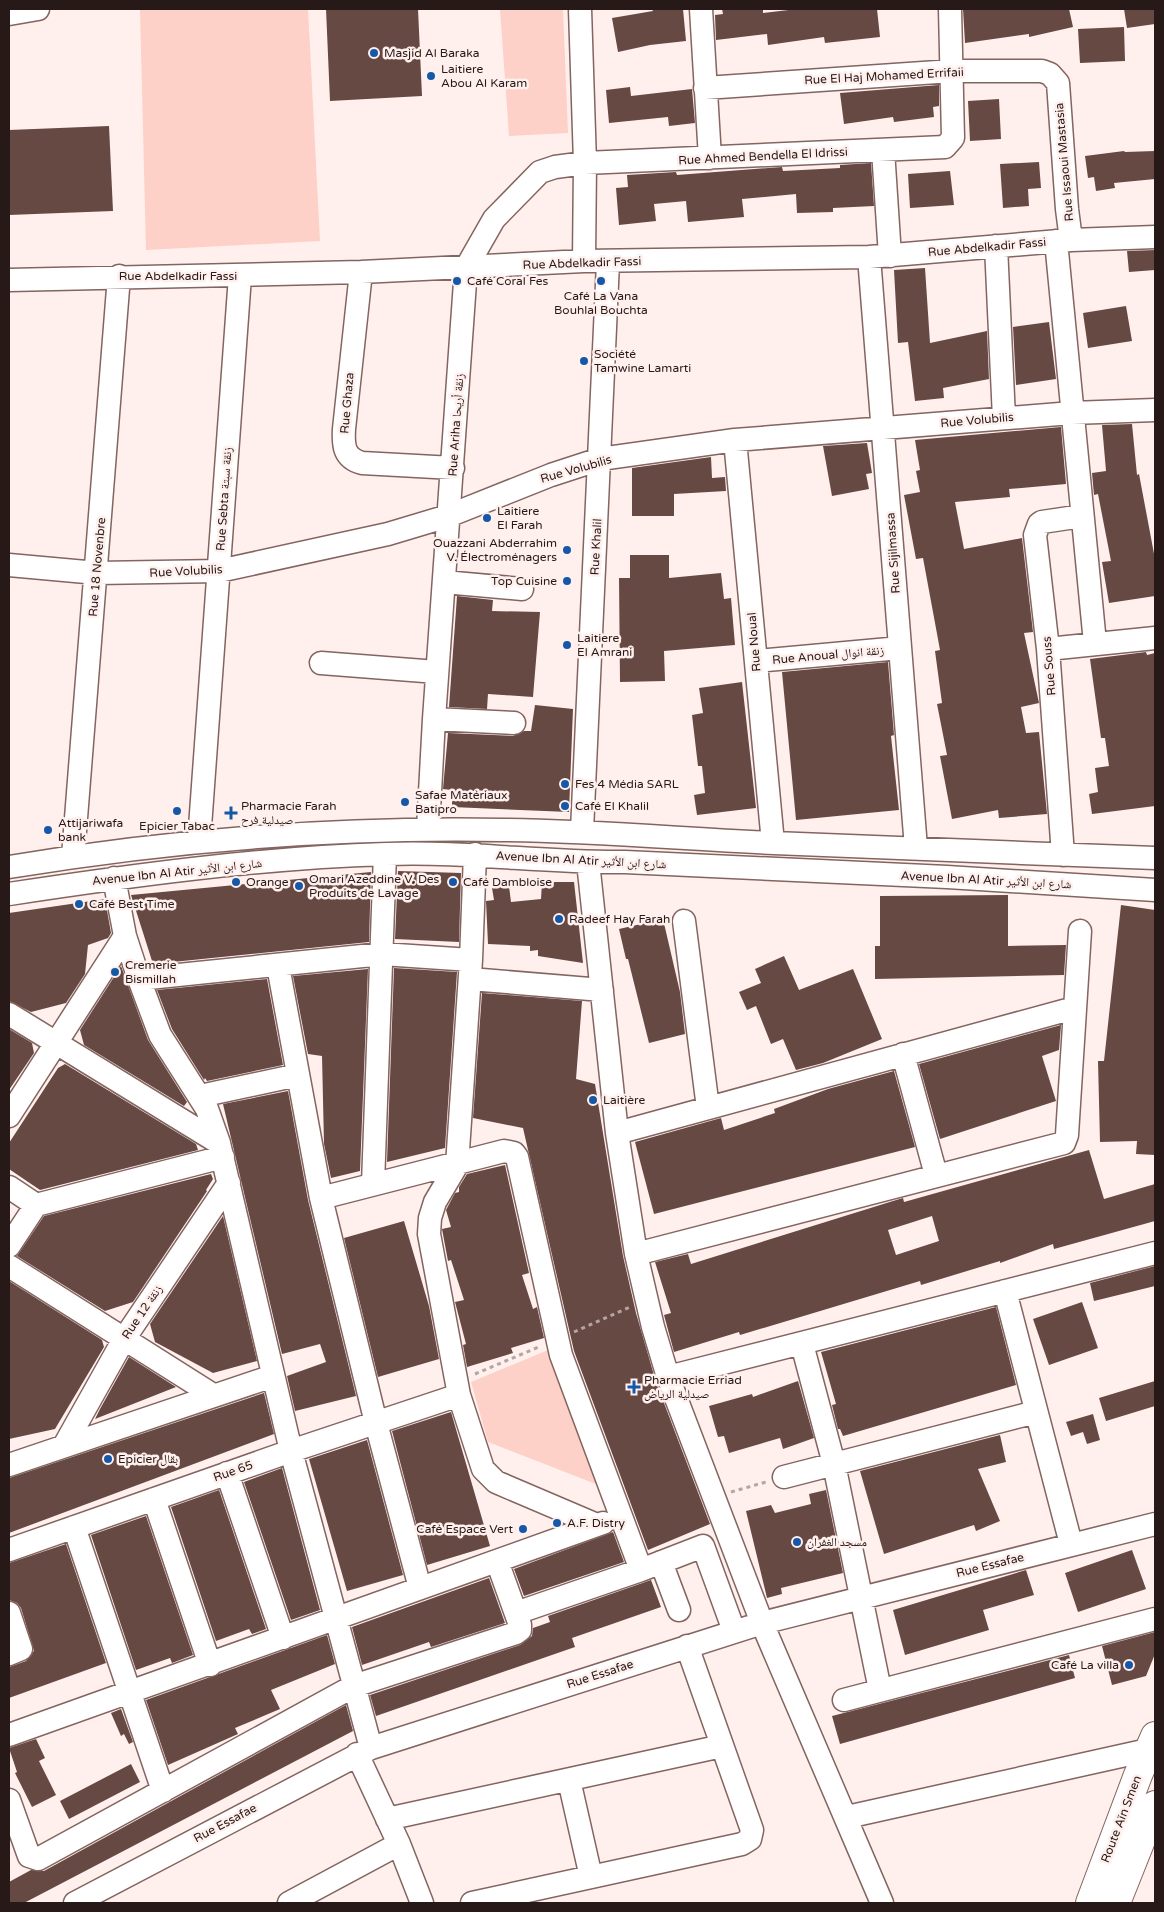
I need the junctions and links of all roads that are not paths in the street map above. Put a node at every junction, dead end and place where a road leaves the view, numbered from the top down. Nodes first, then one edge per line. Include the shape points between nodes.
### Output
1 (38, 9) edge
2 (580, 9) edge
3 (701, 9) edge
4 (950, 9) edge
5 (9, 14) edge
6 (952, 71) junction
7 (1058, 83) joint
8 (705, 88) junction
9 (883, 150) junction
10 (710, 158) junction
11 (585, 163) junction
12 (1155, 237) edge
13 (1063, 241) junction
14 (996, 246) junction
15 (880, 257) junction
16 (584, 262) junction
17 (608, 262) junction
18 (466, 268) junction
19 (361, 272) junction
20 (119, 276) junction
21 (240, 276) junction
22 (9, 280) edge
23 (1155, 410) edge
24 (1072, 413) junction
25 (1004, 418) junction
26 (884, 428) junction
27 (735, 440) junction
28 (600, 459) junction
29 (453, 468) junction
30 (448, 516) junction
31 (1082, 516) junction
32 (9, 565) edge
33 (219, 571) junction
34 (97, 573) junction
35 (444, 582) junction
36 (522, 589) dead end
37 (1155, 638) edge
38 (1096, 643) junction
39 (900, 648) junction
40 (1048, 650) junction
41 (756, 661) junction
42 (321, 663) dead end
43 (437, 672) junction
44 (434, 719) junction
45 (514, 723) dead end
46 (428, 829) junction
47 (582, 832) junction
48 (199, 842) junction
49 (773, 843) junction
50 (916, 848) junction
51 (385, 854) junction
52 (475, 854) junction
53 (1063, 855) junction
54 (73, 856) junction
55 (1155, 858) edge
56 (588, 862) junction
57 (9, 867) edge
58 (114, 878) junction
59 (1155, 890) edge
60 (9, 894) edge
61 (684, 921) dead end
62 (1080, 930) dead end
63 (125, 936) junction
64 (382, 954) junction
65 (278, 966) junction
66 (471, 970) junction
67 (139, 980) junction
68 (602, 990) junction
69 (1074, 1008) junction
70 (9, 1014) edge
71 (56, 1043) junction
72 (903, 1054) junction
73 (298, 1074) junction
74 (200, 1096) junction
75 (708, 1108) junction
76 (9, 1116) edge
77 (617, 1134) junction
78 (221, 1150) junction
79 (457, 1165) junction
80 (936, 1175) junction
81 (229, 1183) junction
82 (373, 1184) junction
83 (9, 1187) edge
84 (321, 1198) junction
85 (36, 1205) junction
86 (9, 1246) edge
87 (1155, 1253) edge
88 (636, 1254) junction
89 (9, 1266) edge
90 (1005, 1291) junction
91 (124, 1339) junction
92 (802, 1344) junction
93 (273, 1376) junction
94 (668, 1377) junction
95 (213, 1395) junction
96 (459, 1395) junction
97 (1036, 1412) junction
98 (376, 1423) junction
99 (64, 1446) junction
100 (291, 1451) junction
101 (834, 1464) junction
102 (9, 1465) edge
103 (227, 1473) junction
104 (784, 1477) road end
105 (154, 1499) junction
106 (622, 1516) junction
107 (1155, 1524) edge
108 (597, 1525) junction
109 (74, 1527) junction
110 (1071, 1544) junction
111 (9, 1550) edge
112 (497, 1561) junction
113 (651, 1566) junction
114 (420, 1588) junction
115 (861, 1598) junction
116 (679, 1610) dead end
117 (9, 1613) edge
118 (516, 1613) junction
119 (1155, 1619) edge
120 (336, 1620) junction
121 (762, 1623) junction
122 (734, 1631) junction
123 (284, 1638) junction
124 (687, 1646) junction
125 (9, 1654) edge
126 (210, 1665) junction
127 (354, 1686) junction
128 (880, 1690) junction
129 (129, 1693) junction
130 (844, 1700) dead end
131 (9, 1735) edge
132 (1152, 1743) edge
133 (722, 1746) junction
134 (364, 1751) junction
135 (569, 1780) junction
136 (163, 1791) junction
137 (9, 1800) edge
138 (1155, 1805) edge
139 (846, 1817) junction
140 (387, 1819) junction
141 (399, 1844) junction
142 (590, 1877) junction
143 (75, 1903) edge
144 (289, 1903) edge
145 (422, 1903) edge
146 (472, 1903) edge
147 (882, 1903) edge
148 (1094, 1903) edge

1 - 5 street
2 - 11 street
3 - 8 street
4 - 6 street
6 - 7 street, Rue El Haj Mohamed Errifaii via 1042,72 1050,74
6 - 8 street, Rue El Haj Mohamed Errifaii
6 - 9 street, Rue Ahmed Bendella El Idrissi via 953,138 948,146
7 - 13 street, Rue Issaoui Mastasia via 1067,209
8 - 10 street
9 - 10 street, Rue Ahmed Bendella El Idrissi
9 - 15 street, Rue Sijilmassa
10 - 11 street, Rue Ahmed Bendella El Idrissi
11 - 16 street
11 - 18 street, Rue Ahmed Bendella El Idrissi via 540,172 494,219
12 - 13 street, Rue Abdelkadir Fassi
13 - 14 street, Rue Abdelkadir Fassi
13 - 24 street, Rue Issaoui Mastasia
14 - 15 street, Rue Abdelkadir Fassi
14 - 25 street
15 - 17 street, Rue Abdelkadir Fassi
15 - 26 street, Rue Sijilmassa
16 - 17 street, Rue Abdelkadir Fassi
16 - 18 street, Rue Abdelkadir Fassi
17 - 28 street, Rue Khalil
18 - 19 street, Rue Abdelkadir Fassi
18 - 29 street, Rue Ariha زنقة أريحا
19 - 21 street, Rue Abdelkadir Fassi
19 - 29 street, Rue Ghaza via 344,450 349,457 362,463
20 - 21 street, Rue Abdelkadir Fassi
20 - 22 street, Rue Abdelkadir Fassi
20 - 34 street, Rue 18 Novenbre
21 - 33 street, Rue Sebta زنقة سبتة
23 - 24 street, Rue Volubilis
24 - 25 street, Rue Volubilis
24 - 31 street
25 - 26 street, Rue Volubilis
26 - 27 street, Rue Volubilis
26 - 39 street, Rue Sijilmassa
27 - 28 street, Rue Volubilis
27 - 41 street, Rue Noual
28 - 30 street, Rue Volubilis
28 - 47 street, Rue Khalil
29 - 30 street, Rue Ariha زنقة أريحا
30 - 33 street, Rue Volubilis via 388,534
30 - 35 street, Rue Ariha زنقة أريحا
31 - 38 street
31 - 40 street, Rue Souss via 1042,522 1034,535
32 - 34 street, Rue Volubilis
33 - 34 street, Rue Volubilis
33 - 48 street, Rue Sebta زنقة سبتة
34 - 54 street, Rue 18 Novenbre
35 - 36 street
35 - 43 street, Rue Ariha زنقة أريحا
37 - 38 street
38 - 40 street
39 - 41 street, Rue Anoual زنقة انوال
39 - 50 street, Rue Sijilmassa
40 - 53 street, Rue Souss
41 - 49 street, Rue Noual
42 - 43 street
43 - 44 street, Rue Ariha زنقة أريحا
44 - 45 street
44 - 46 street, Rue Ariha زنقة أريحا
46 - 47 street, Avenue Ibn Al Atir شارع ابن الأثير
46 - 48 street, Avenue Ibn Al Atir شارع ابن الأثير
47 - 49 street, Avenue Ibn Al Atir شارع ابن الأثير
48 - 54 street, Avenue Ibn Al Atir شارع ابن الأثير
49 - 50 street, Avenue Ibn Al Atir شارع ابن الأثير
50 - 53 street, Avenue Ibn Al Atir شارع ابن الأثير
51 - 52 street, Avenue Ibn Al Atir شارع ابن الأثير
51 - 58 street, Avenue Ibn Al Atir شارع ابن الأثير
51 - 64 street
52 - 56 street, Avenue Ibn Al Atir شارع ابن الأثير
52 - 66 street
53 - 55 street, Avenue Ibn Al Atir شارع ابن الأثير
54 - 57 street, Avenue Ibn Al Atir شارع ابن الأثير
56 - 59 street, Avenue Ibn Al Atir شارع ابن الأثير via 937,876
56 - 68 street
58 - 60 street, Avenue Ibn Al Atir شارع ابن الأثير
58 - 63 street
61 - 75 street
62 - 69 street
63 - 67 street
63 - 71 street
64 - 65 street
64 - 66 street
64 - 82 street
65 - 67 street
65 - 73 street
66 - 68 street
66 - 79 street
67 - 74 street via 160,1035
68 - 77 street
69 - 72 street
69 - 80 street via 1066,1142
70 - 71 street
71 - 76 street
71 - 78 street
72 - 75 street
72 - 80 street
73 - 74 street
73 - 84 street
74 - 78 street
75 - 77 street
77 - 88 street
78 - 81 street
78 - 85 street
79 - 82 street
79 - 96 street via 435,1202 429,1234
79 - 106 street via 504,1151 514,1153 516,1157 561,1355
80 - 88 street
81 - 91 street, Rue 12 زنقة
81 - 93 street
82 - 84 street
83 - 85 street
84 - 98 street
85 - 86 street
87 - 90 street
88 - 94 street
89 - 91 street
90 - 92 street
90 - 97 street
91 - 95 street
91 - 99 street, Rue 12 زنقة
92 - 94 street
92 - 101 street
93 - 95 street
93 - 100 street
94 - 121 street
95 - 99 street
96 - 98 street, Rue 65
96 - 108 street via 478,1458 488,1476
97 - 101 street
97 - 110 street
98 - 100 street, Rue 65
98 - 114 street
99 - 102 street
100 - 103 street, Rue 65
100 - 120 street
101 - 104 street
101 - 115 street
103 - 105 street, Rue 65
103 - 123 street
105 - 109 street, Rue 65
105 - 126 street
106 - 108 street
106 - 113 street
107 - 110 street, Rue Essafae
108 - 112 street
109 - 111 street, Rue 65
109 - 129 street
110 - 115 street, Rue Essafae
112 - 114 street
112 - 118 street
113 - 116 street
113 - 118 street
113 - 122 street via 703,1546
114 - 120 street
115 - 121 street, Rue Essafae
115 - 128 street
117 - 125 street via 21,1649
118 - 127 street via 520,1627 516,1633
119 - 128 street
120 - 123 street
120 - 127 street
121 - 122 street, Rue Essafae
121 - 139 street
122 - 124 street, Rue Essafae
123 - 126 street
124 - 133 street
124 - 134 street, Rue Essafae
126 - 129 street
127 - 134 street
127 - 136 street
128 - 130 street
129 - 131 street
129 - 136 street
132 - 139 street
132 - 148 main road, Route Aïn Smen
133 - 135 street
133 - 142 street via 752,1830 750,1839 742,1844
134 - 140 street
134 - 143 street, Rue Essafae
135 - 140 street
135 - 142 street
136 - 137 street via 38,1859 29,1856
138 - 148 main road, Route Aïn Smen
139 - 147 street
140 - 141 street
141 - 144 street
141 - 145 street
142 - 146 street

